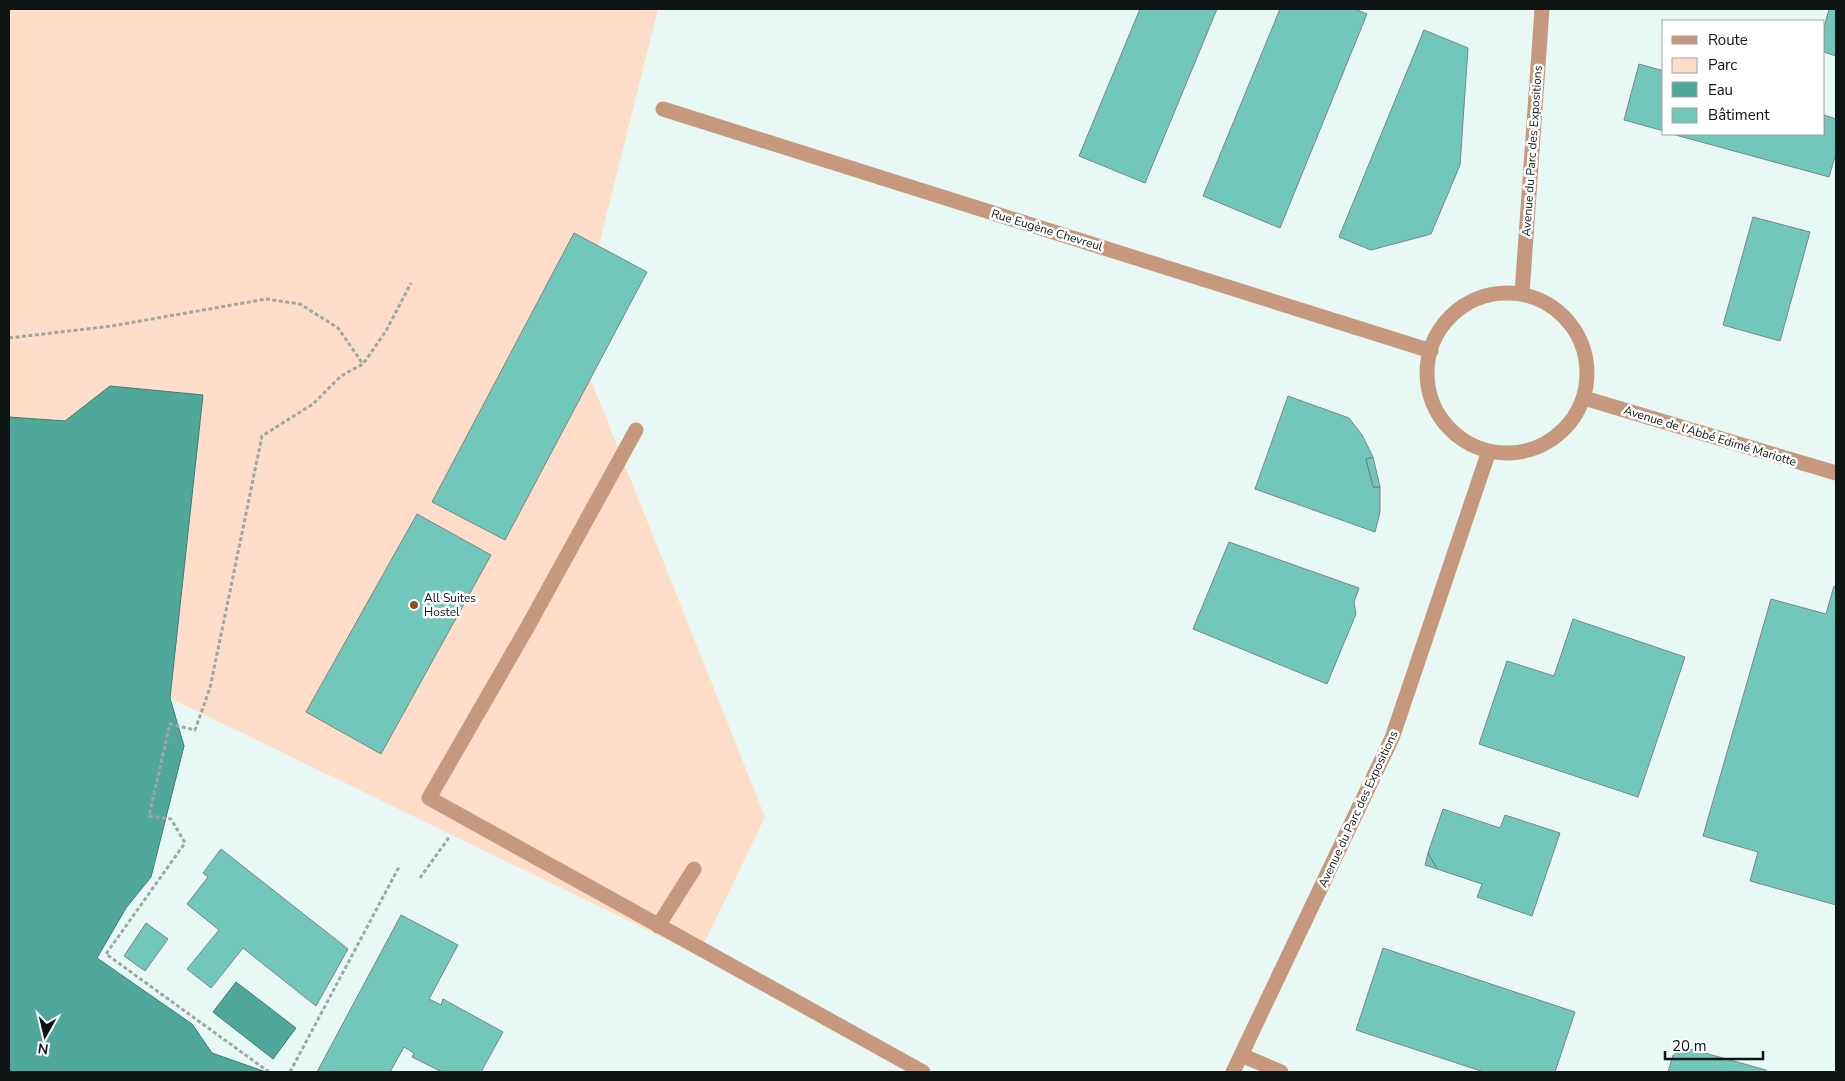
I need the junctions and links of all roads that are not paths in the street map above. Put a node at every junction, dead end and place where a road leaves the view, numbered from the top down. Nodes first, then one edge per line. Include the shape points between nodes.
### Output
1 (1542, 9) edge
2 (663, 109) dead end
3 (1522, 294) junction
4 (1431, 351) junction
5 (1584, 398) junction
6 (636, 430) dead end
7 (1489, 451) junction
8 (1836, 473) edge
9 (694, 869) dead end
10 (658, 926) junction
11 (1241, 1055) junction
12 (923, 1072) edge
13 (1233, 1072) edge
14 (1281, 1072) edge

1 - 3 street, Avenue du Parc des Expositions
2 - 4 street, Rue Eugène Chevreul
3 - 4 street via 1482,297 1463,306 1447,320 1435,337
3 - 5 street via 1558,310 1581,340 1588,378
4 - 7 street via 1427,377 1431,397 1440,416 1453,432 1470,444
5 - 7 street via 1567,427 1554,438 1523,452
5 - 8 street, Avenue de l'Abbé Edimé Mariotte
6 - 10 street via 528,628 429,798
7 - 11 street, Avenue du Parc des Expositions via 1392,738
9 - 10 street
10 - 12 street
11 - 13 street, Avenue du Parc des Expositions
11 - 14 street

